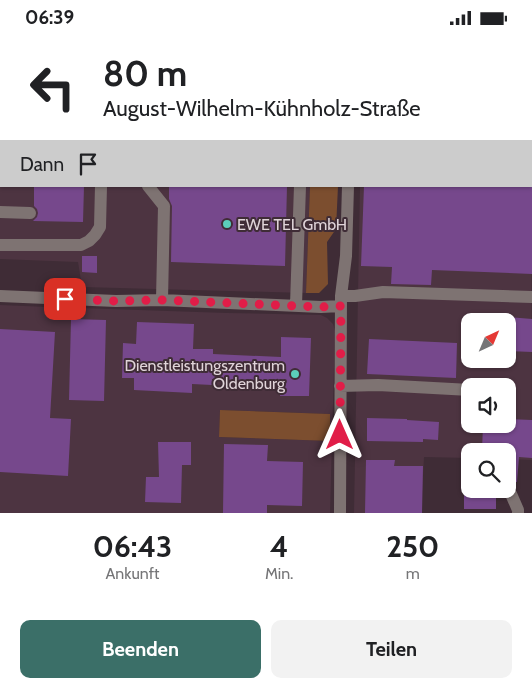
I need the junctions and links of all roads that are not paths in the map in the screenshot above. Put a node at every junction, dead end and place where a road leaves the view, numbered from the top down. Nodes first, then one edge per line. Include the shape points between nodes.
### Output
1 (101, 187) edge
2 (149, 187) edge
3 (300, 187) edge
4 (348, 187) edge
5 (0, 212) edge
6 (30, 213) dead end
7 (0, 245) edge
8 (0, 297) edge
9 (532, 297) edge
10 (162, 300) junction
11 (341, 301) junction
12 (296, 305) junction
13 (340, 386) junction
14 (461, 390) edge
15 (513, 498) edge
16 (340, 513) edge
17 (518, 513) edge

1 - 7 street via 100,227 89,241 81,245
2 - 10 street via 164,206
3 - 12 street
4 - 11 street
5 - 6 street
8 - 10 street
9 - 11 street via 383,292
10 - 12 street
11 - 12 street
11 - 13 street
13 - 14 street
13 - 16 street
15 - 17 street

